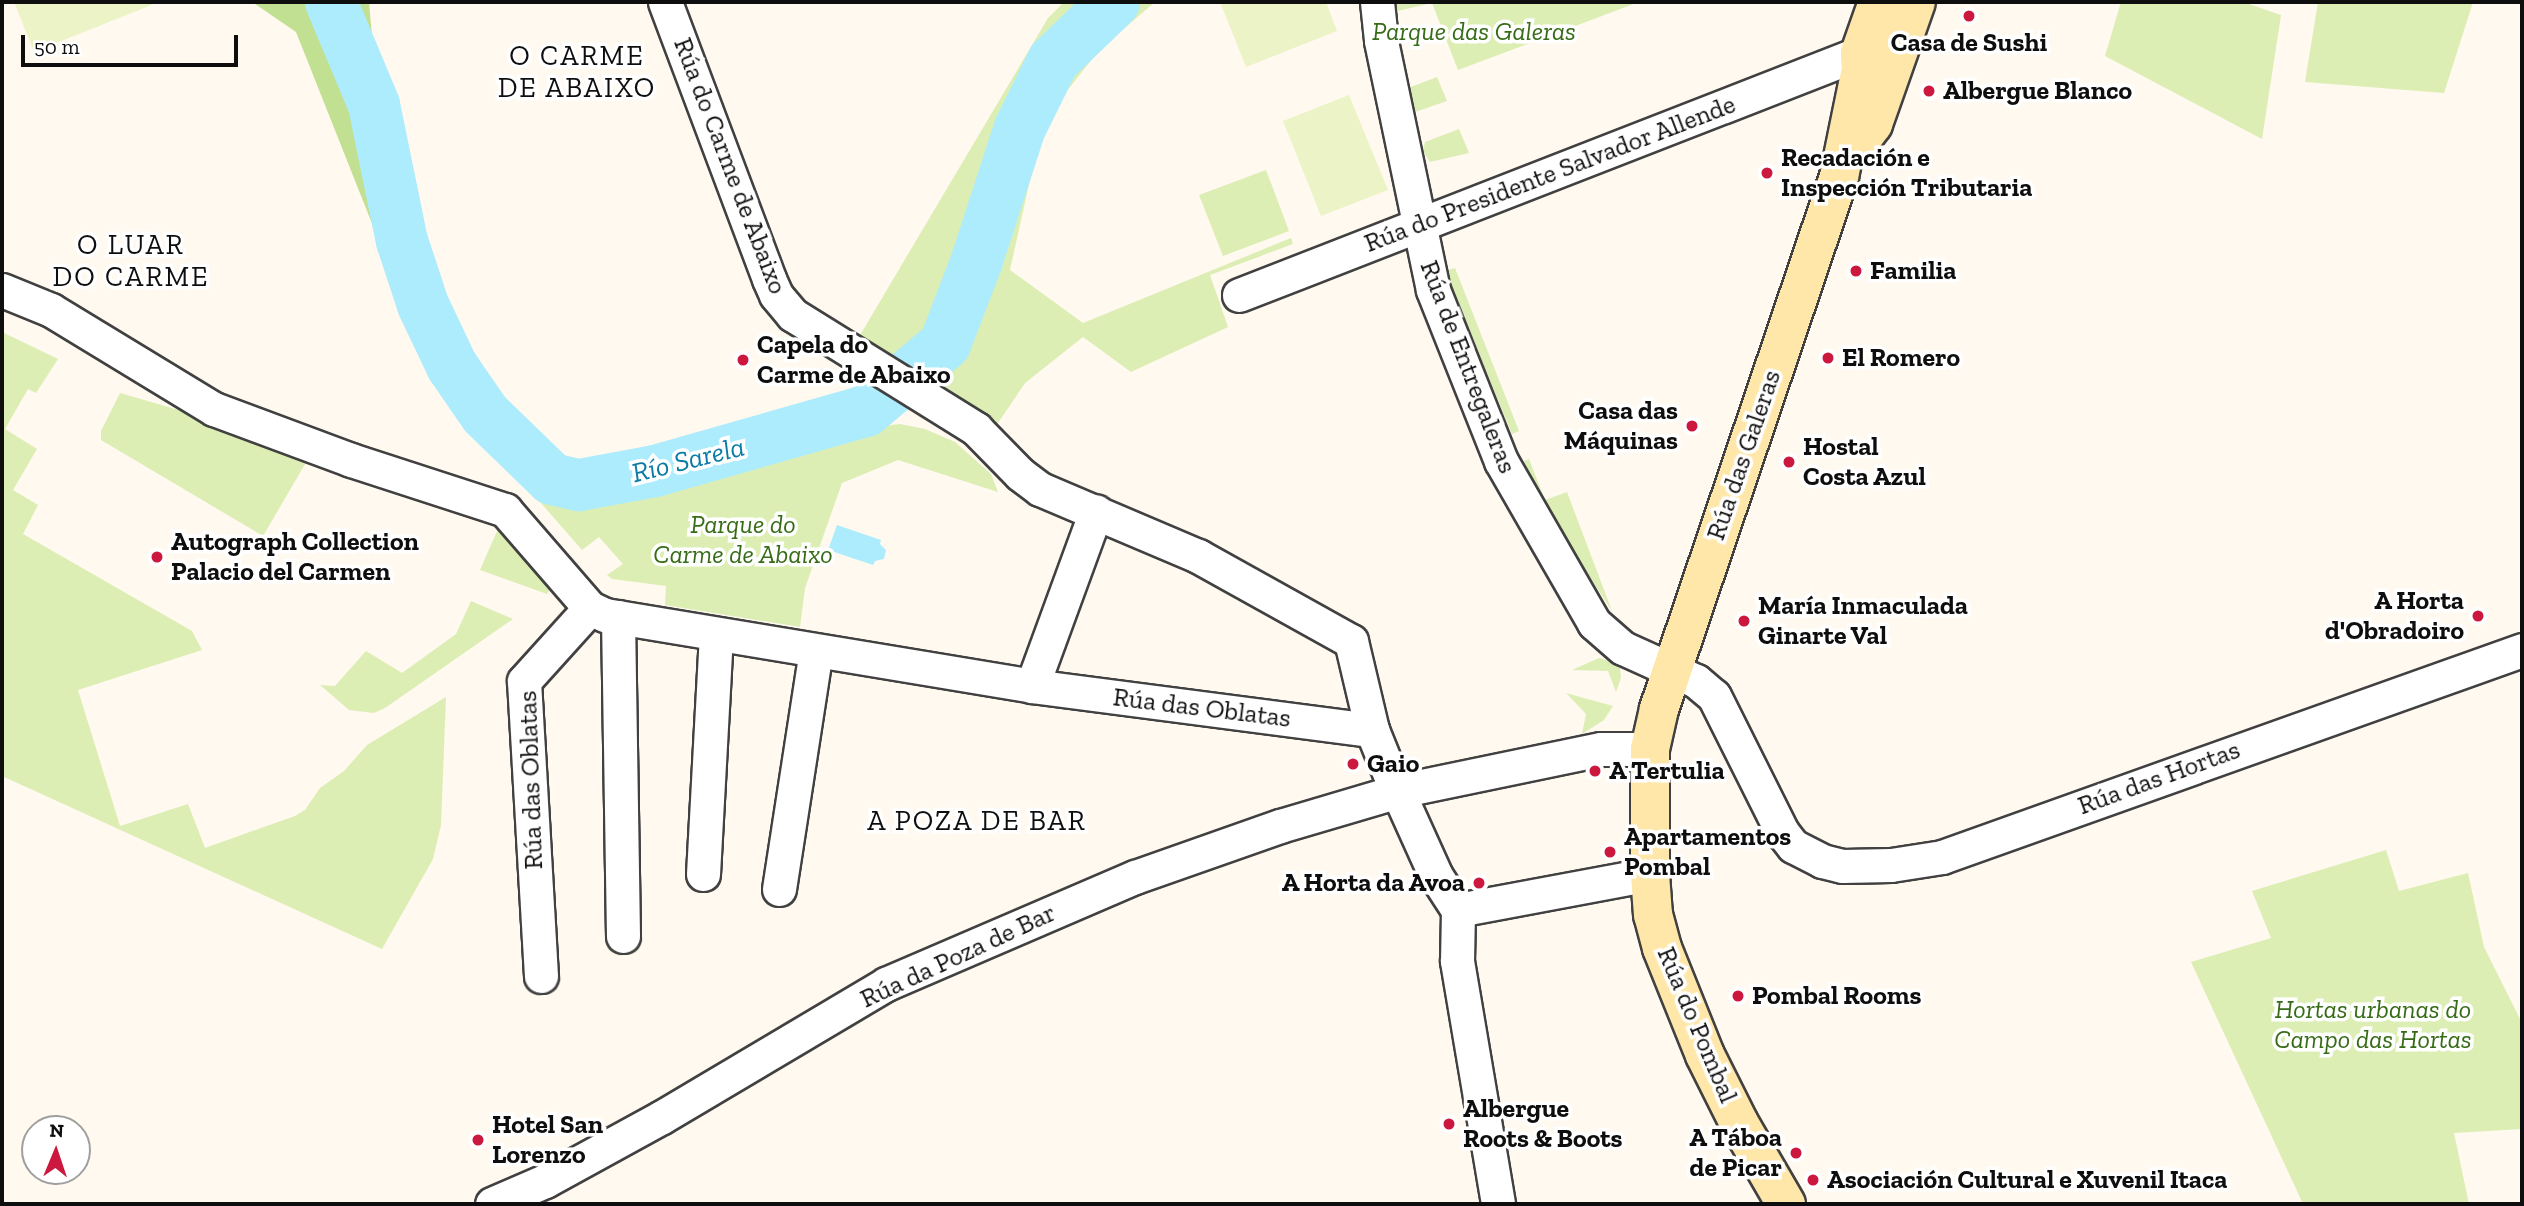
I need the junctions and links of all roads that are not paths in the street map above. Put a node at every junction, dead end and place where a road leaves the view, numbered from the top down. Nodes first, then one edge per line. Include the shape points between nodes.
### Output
1 (665, 2) edge
2 (1377, 2) edge
3 (1878, 2) edge
4 (1916, 2) edge
5 (1853, 61) junction
6 (1852, 151) junction
7 (1417, 226) junction
8 (2, 290) edge
9 (1239, 295) dead end
10 (1096, 511) junction
11 (604, 612) junction
12 (716, 634) junction
13 (2522, 650) edge
14 (816, 651) junction
15 (1684, 676) junction
16 (1032, 686) junction
17 (1372, 730) junction
18 (1650, 749) junction
19 (1398, 791) junction
20 (703, 873) dead end
21 (1650, 874) junction
22 (779, 889) dead end
23 (1458, 911) junction
24 (623, 936) dead end
25 (541, 976) dead end
26 (492, 1204) edge
27 (1498, 1204) edge
28 (1787, 1204) edge

1 - 10 street, Rúa do Carme de Abaixo via 776,295 808,326 841,341 975,429 1030,482
2 - 7 street, Rúa de Entregaleras
3 - 5 main road, Rúa das Galeras
4 - 6 main road, Rúa das Galeras via 1877,112
5 - 6 main road, Rúa das Galeras
5 - 7 street, Rúa do Presidente Salvador Allende
6 - 15 main road, Rúa das Galeras
7 - 9 street, Rúa do Presidente Salvador Allende
7 - 15 street, Rúa de Entregaleras via 1433,290 1501,461 1594,623 1623,648
8 - 11 street via 62,316 214,409 505,510
10 - 16 street
10 - 17 street, Rúa do Carme de Abaixo via 1198,556 1351,641
11 - 12 street, Rúa das Oblatas
11 - 24 street
11 - 25 street, Rúa das Oblatas via 524,681
12 - 14 street, Rúa das Oblatas
12 - 20 street
13 - 15 street, Rúa das Hortas via 1942,856 1891,865 1842,866 1793,846 1714,696
14 - 16 street, Rúa das Oblatas
14 - 22 street
15 - 18 main road, Rúa das Galeras via 1655,722
16 - 17 street, Rúa das Oblatas
17 - 19 street
18 - 19 street, Rúa da Poza de Bar via 1601,749
18 - 21 main road, Rúa do Pombal
19 - 23 street via 1436,876
19 - 26 street, Rúa da Poza de Bar via 1155,869 886,984 695,1098 545,1181
21 - 23 street
21 - 28 main road, Rúa do Pombal via 1653,915 1679,996 1739,1123
23 - 27 street via 1457,961

